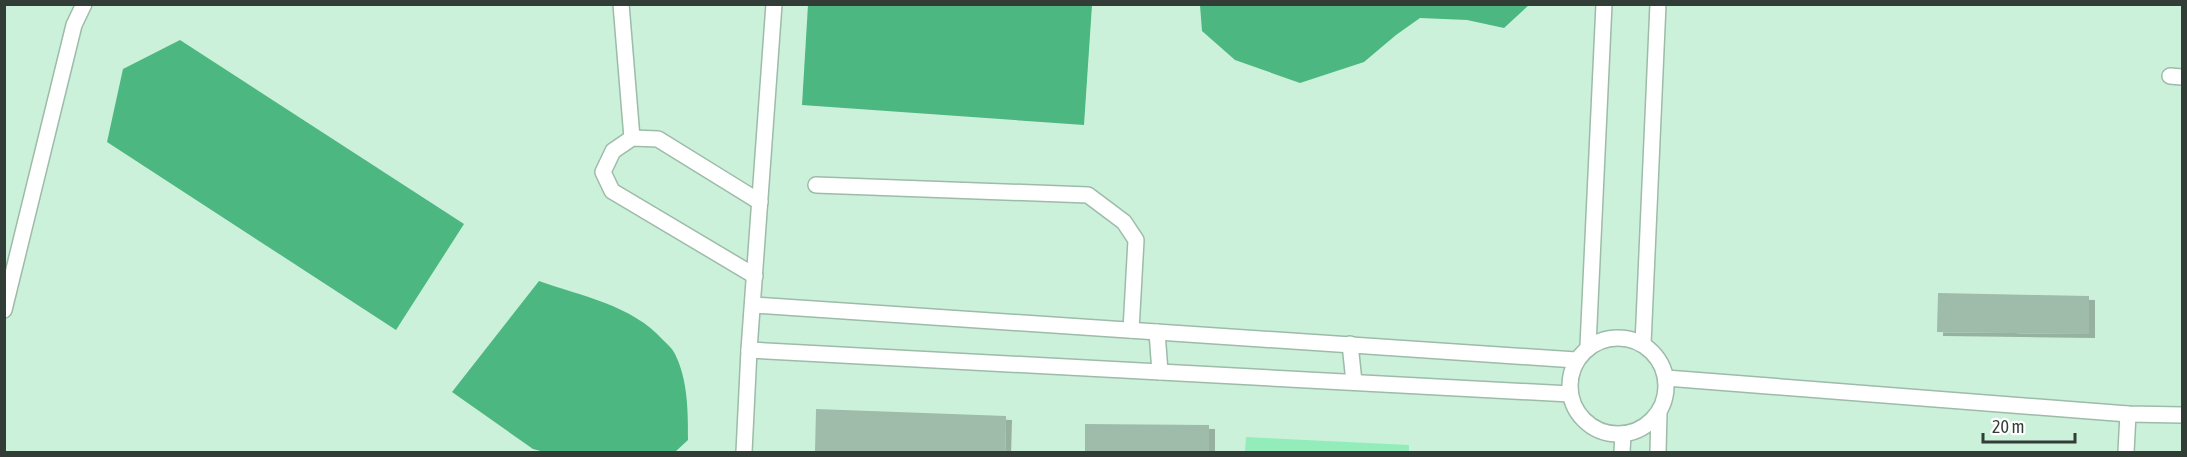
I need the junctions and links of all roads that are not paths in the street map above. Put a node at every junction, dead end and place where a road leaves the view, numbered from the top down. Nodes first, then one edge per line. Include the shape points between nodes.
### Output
1 (84, 4) edge
2 (621, 4) edge
3 (774, 4) edge
4 (1604, 4) edge
5 (1658, 4) edge
6 (632, 138) junction
7 (816, 185) dead end
8 (760, 202) junction
9 (755, 276) junction
10 (753, 305) junction
11 (4, 310) edge
12 (1131, 330) junction
13 (1157, 332) junction
14 (1350, 344) junction
15 (1643, 344) junction
16 (1588, 346) junction
17 (749, 350) junction
18 (1576, 360) junction
19 (1160, 372) junction
20 (1666, 378) junction
21 (1354, 382) junction
22 (1570, 394) junction
23 (1659, 412) junction
24 (2128, 414) junction
25 (2182, 415) edge
26 (1623, 434) junction
27 (744, 453) edge
28 (1622, 453) edge
29 (1658, 453) edge
30 (2126, 453) edge

1 - 11 lane via 74,25
2 - 6 lane
3 - 8 lane
4 - 16 lane
5 - 15 lane
6 - 8 lane via 658,139
6 - 9 lane via 612,151 603,172 612,191
7 - 12 lane via 1088,195 1124,222 1136,240
8 - 9 lane
9 - 10 lane
10 - 12 lane
10 - 17 lane
12 - 13 lane
13 - 14 lane
13 - 19 lane
14 - 18 lane
14 - 21 lane
15 - 16 lane via 1625,337 1605,338
15 - 20 lane via 1658,358
16 - 18 lane
17 - 19 lane
17 - 27 lane
18 - 22 lane via 1570,376
19 - 21 lane
20 - 23 lane via 1666,395
20 - 24 lane
21 - 22 lane
22 - 26 lane via 1576,411 1588,425 1604,433
23 - 26 lane via 1644,428
23 - 29 lane
24 - 25 lane
24 - 30 lane
26 - 28 lane

